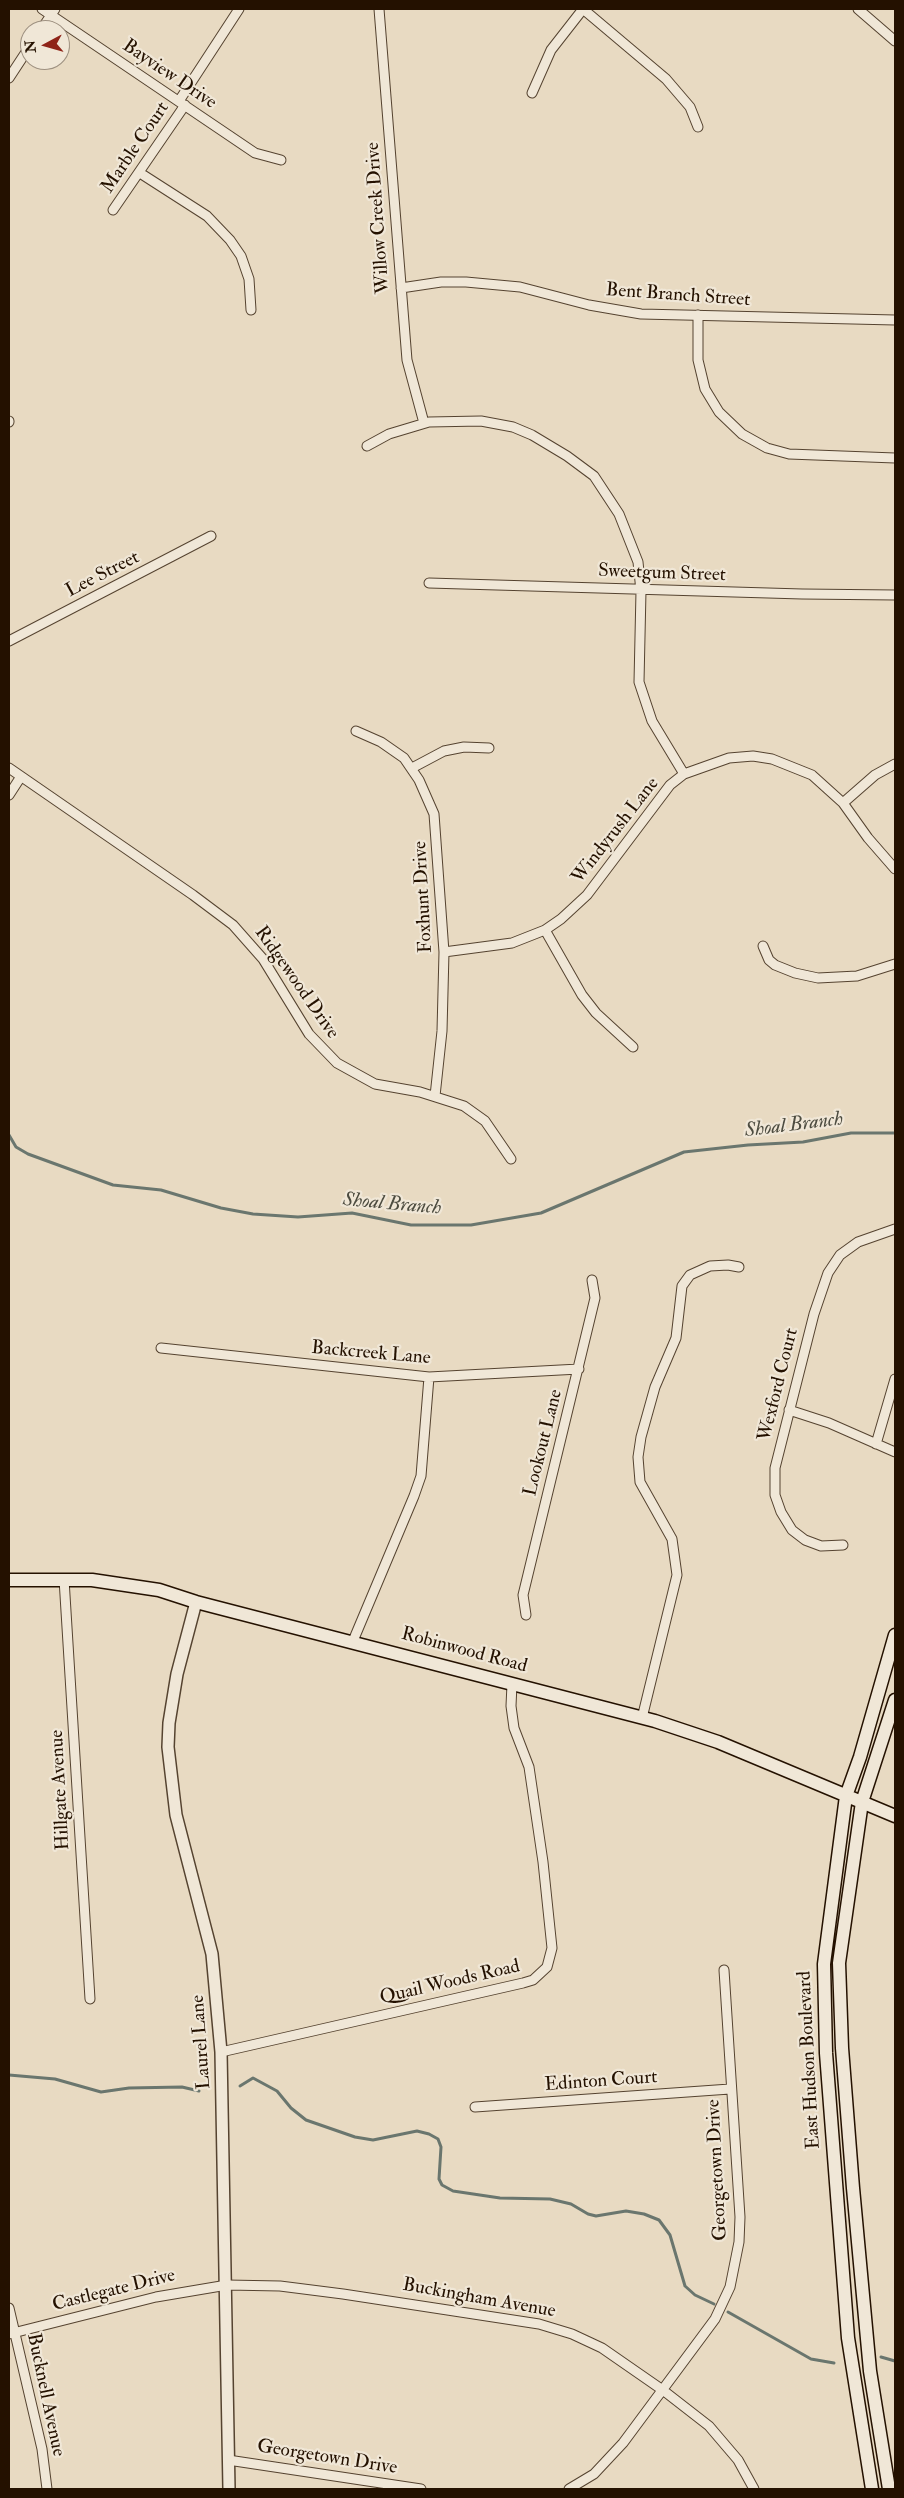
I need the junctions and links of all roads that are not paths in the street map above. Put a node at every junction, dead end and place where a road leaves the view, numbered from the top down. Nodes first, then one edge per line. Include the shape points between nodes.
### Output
1 (42, 9) edge
2 (239, 9) edge
3 (379, 9) edge
4 (583, 9) edge
5 (858, 9) edge
6 (53, 12) edge
7 (895, 40) edge
8 (20, 61) edge
9 (9, 78) edge
10 (532, 93) dead end
11 (182, 103) junction
12 (698, 126) dead end
13 (281, 160) dead end
14 (140, 173) junction
15 (113, 210) dead end
16 (401, 288) junction
17 (252, 310) dead end
18 (698, 315) junction
19 (895, 320) edge
20 (424, 423) junction
21 (367, 446) dead end
22 (895, 458) edge
23 (211, 536) dead end
24 (428, 583) dead end
25 (641, 589) junction
26 (895, 595) edge
27 (9, 641) edge
28 (356, 731) dead end
29 (489, 748) dead end
30 (895, 764) edge
31 (9, 768) edge
32 (412, 768) junction
33 (684, 774) junction
34 (20, 778) junction
35 (9, 795) edge
36 (843, 803) junction
37 (895, 869) edge
38 (544, 930) junction
39 (763, 946) dead end
40 (444, 952) junction
41 (895, 964) edge
42 (633, 1047) dead end
43 (435, 1096) junction
44 (511, 1160) dead end
45 (895, 1229) edge
46 (739, 1267) dead end
47 (592, 1280) dead end
48 (160, 1348) dead end
49 (579, 1369) junction
50 (429, 1376) junction
51 (895, 1380) edge
52 (789, 1410) junction
53 (876, 1444) junction
54 (895, 1452) edge
55 (843, 1545) dead end
56 (64, 1579) junction
57 (9, 1580) edge
58 (196, 1602) junction
59 (526, 1615) dead end
60 (895, 1635) edge
61 (353, 1642) junction
62 (512, 1684) junction
63 (895, 1700) edge
64 (642, 1718) junction
65 (846, 1796) junction
66 (862, 1802) junction
67 (895, 1816) edge
68 (724, 1970) dead end
69 (90, 1999) dead end
70 (222, 2052) junction
71 (730, 2089) junction
72 (475, 2107) dead end
73 (227, 2285) junction
74 (9, 2308) edge
75 (12, 2333) edge
76 (664, 2391) junction
77 (228, 2460) junction
78 (47, 2489) edge
79 (229, 2489) edge
80 (421, 2489) edge
81 (569, 2489) edge
82 (754, 2489) edge
83 (872, 2489) edge
84 (888, 2489) edge

1 - 6 street, Bayview Drive
2 - 11 street, Marble Court
3 - 16 street, Willow Creek Drive
4 - 10 street via 551,50
4 - 12 street via 666,79 690,107
5 - 7 street
6 - 11 street, Bayview Drive
8 - 9 street
11 - 13 street, Bayview Drive via 255,153
11 - 14 street, Marble Court
14 - 15 street, Marble Court
14 - 17 street via 207,216 230,240 241,256 249,279
16 - 18 street, Bent Branch Street via 441,282 489,284 520,287 613,310
16 - 20 street, Willow Creek Drive via 407,360
18 - 19 street, Bent Branch Street
18 - 22 street via 698,360 705,389 719,412 742,434 767,448 789,454
20 - 21 street via 389,434
20 - 25 street via 472,420 513,427 568,456 594,476 619,514 638,562
23 - 27 street, Lee Street
24 - 25 street, Sweetgum Street
25 - 26 street, Sweetgum Street
25 - 33 street via 639,682 652,721
28 - 32 street, Foxhunt Drive via 393,750
29 - 32 street via 464,747 444,752
30 - 36 street
31 - 34 street, Ridgewood Drive
32 - 40 street, Foxhunt Drive via 430,803 436,825
33 - 36 street, Windyrush Lane via 730,758 754,756 772,759 812,775
33 - 38 street, Windyrush Lane via 661,796 587,896
34 - 35 street
34 - 43 street, Ridgewood Drive via 233,925 262,959 309,1034 337,1063 375,1084
36 - 37 street, Windyrush Lane
38 - 40 street, Windyrush Lane via 512,943
38 - 42 street via 582,995 596,1013
39 - 41 street via 775,965 795,974 818,978 857,976
40 - 43 street, Foxhunt Drive via 442,1031
43 - 44 street, Ridgewood Drive via 476,1113 493,1131
45 - 52 street, Wexford Court via 858,1242 840,1255 828,1273
46 - 64 street via 710,1266 690,1275 682,1286 676,1338 655,1387 641,1437 638,1457 640,1482 672,1539 677,1569
47 - 49 street, Lookout Lane via 595,1298
48 - 50 street, Backcreek Lane
49 - 50 street, Backcreek Lane
49 - 59 street, Lookout Lane via 523,1595
50 - 61 street via 421,1476
51 - 53 street
52 - 53 street
52 - 55 street, Wexford Court via 775,1468 778,1504 792,1530 805,1540 821,1546
53 - 54 street
56 - 57 main road, Robinwood Road
56 - 58 main road, Robinwood Road via 126,1584
56 - 69 street, Hillgate Avenue
58 - 61 main road, Robinwood Road
58 - 70 street, Laurel Lane via 177,1674 168,1747 176,1815 212,1954
60 - 65 main road, East Hudson Boulevard
61 - 62 main road, Robinwood Road
62 - 64 main road, Robinwood Road
62 - 70 street, Quail Woods Road via 514,1728 530,1768 543,1862 552,1948 547,1967 533,1980 523,1984
63 - 66 main road, East Hudson Boulevard
64 - 65 main road, Robinwood Road via 718,1742
65 - 66 main road, Robinwood Road
65 - 83 main road, East Hudson Boulevard via 824,1964 826,2053 850,2365
66 - 67 main road, Robinwood Road
66 - 84 main road, East Hudson Boulevard via 839,1963 842,2048 870,2371
68 - 71 street, Georgetown Drive
70 - 73 street, Laurel Lane
71 - 72 street, Edinton Court
71 - 76 street, Georgetown Drive via 740,2217 735,2270 715,2319
73 - 75 street, Castlegate Drive via 156,2296
73 - 76 street, Buckingham Avenue via 280,2286 539,2324 602,2348
73 - 77 street, Laurel Lane
74 - 75 street, Bucknell Avenue
75 - 78 street, Bucknell Avenue via 42,2449
76 - 81 street, Georgetown Drive via 609,2460 594,2474
76 - 82 street, Buckingham Avenue via 709,2426 731,2450
77 - 79 street, Laurel Lane
77 - 80 street, Georgetown Drive

